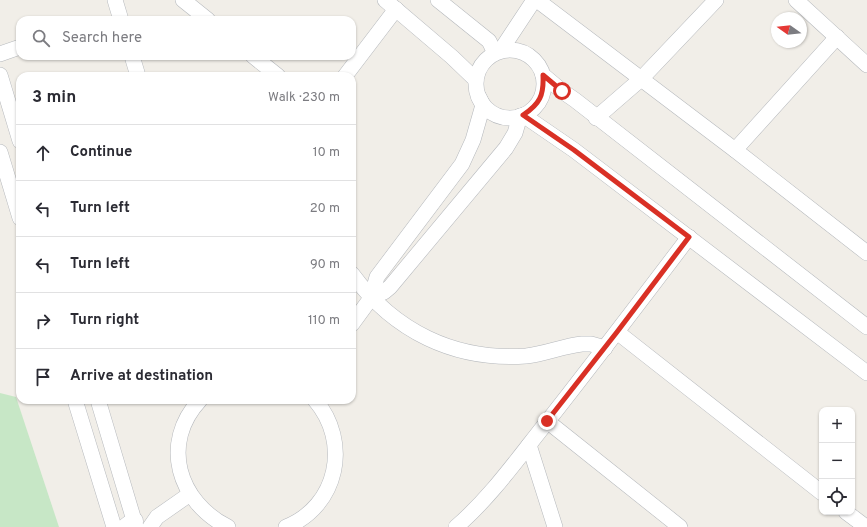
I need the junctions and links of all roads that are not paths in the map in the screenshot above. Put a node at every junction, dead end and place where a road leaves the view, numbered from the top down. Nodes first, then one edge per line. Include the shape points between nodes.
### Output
1 (115, 0) edge
2 (183, 0) edge
3 (438, 0) edge
4 (534, 0) edge
5 (537, 0) edge
6 (716, 0) edge
7 (796, 0) edge
8 (391, 4) edge
9 (117, 16) edge
10 (203, 16) edge
11 (837, 37) junction
12 (16, 49) edge
13 (498, 51) junction
14 (0, 54) edge
15 (356, 59) edge
16 (133, 60) edge
17 (257, 60) edge
18 (355, 60) edge
19 (867, 65) edge
20 (137, 72) edge
21 (273, 72) edge
22 (348, 72) edge
23 (0, 75) edge
24 (543, 75) junction
25 (641, 79) junction
26 (476, 80) junction
27 (479, 97) junction
28 (521, 116) junction
29 (596, 118) junction
30 (16, 128) edge
31 (735, 150) junction
32 (0, 152) edge
33 (16, 205) edge
34 (689, 237) junction
35 (867, 253) edge
36 (356, 279) edge
37 (371, 298) junction
38 (356, 319) edge
39 (866, 324) edge
40 (617, 332) junction
41 (605, 348) junction
42 (867, 373) edge
43 (76, 404) edge
44 (99, 404) edge
45 (197, 404) edge
46 (318, 404) edge
47 (547, 421) junction
48 (528, 445) junction
49 (819, 491) edge
50 (190, 494) junction
51 (850, 515) edge
52 (141, 524) edge
53 (114, 527) edge
54 (228, 527) edge
55 (286, 527) edge
56 (456, 527) edge
57 (555, 527) edge
58 (680, 527) edge
59 (866, 527) edge

1 - 9 street
2 - 10 street
3 - 13 street
4 - 13 street
5 - 25 street
6 - 25 street
7 - 11 street
8 - 15 street
8 - 26 street
11 - 19 street
11 - 31 street
12 - 14 street
13 - 24 street via 515,50 524,53 536,62
13 - 26 street via 479,69
16 - 20 street
17 - 21 street
18 - 22 street
23 - 30 street
24 - 28 street via 544,87 540,99 533,109
24 - 29 street
25 - 29 street
25 - 31 street
26 - 27 street
27 - 28 street via 491,112 510,118
27 - 37 street via 483,105 473,140 462,164 377,277
28 - 34 street via 574,150
28 - 37 street via 506,148 390,288
29 - 39 street
31 - 35 street
32 - 33 street
34 - 40 street
34 - 42 street
36 - 37 street
37 - 38 street
37 - 41 street via 408,328 426,338 465,352 527,356 582,344
40 - 41 street
40 - 49 street
41 - 47 street
43 - 53 street
44 - 52 street
45 - 50 street via 183,428 178,454 183,481
46 - 55 street via 332,429 335,466 327,490 320,501 302,518
47 - 48 street
47 - 58 street
48 - 56 street via 478,507
48 - 57 street
50 - 52 street
50 - 54 street via 206,513
51 - 59 street

